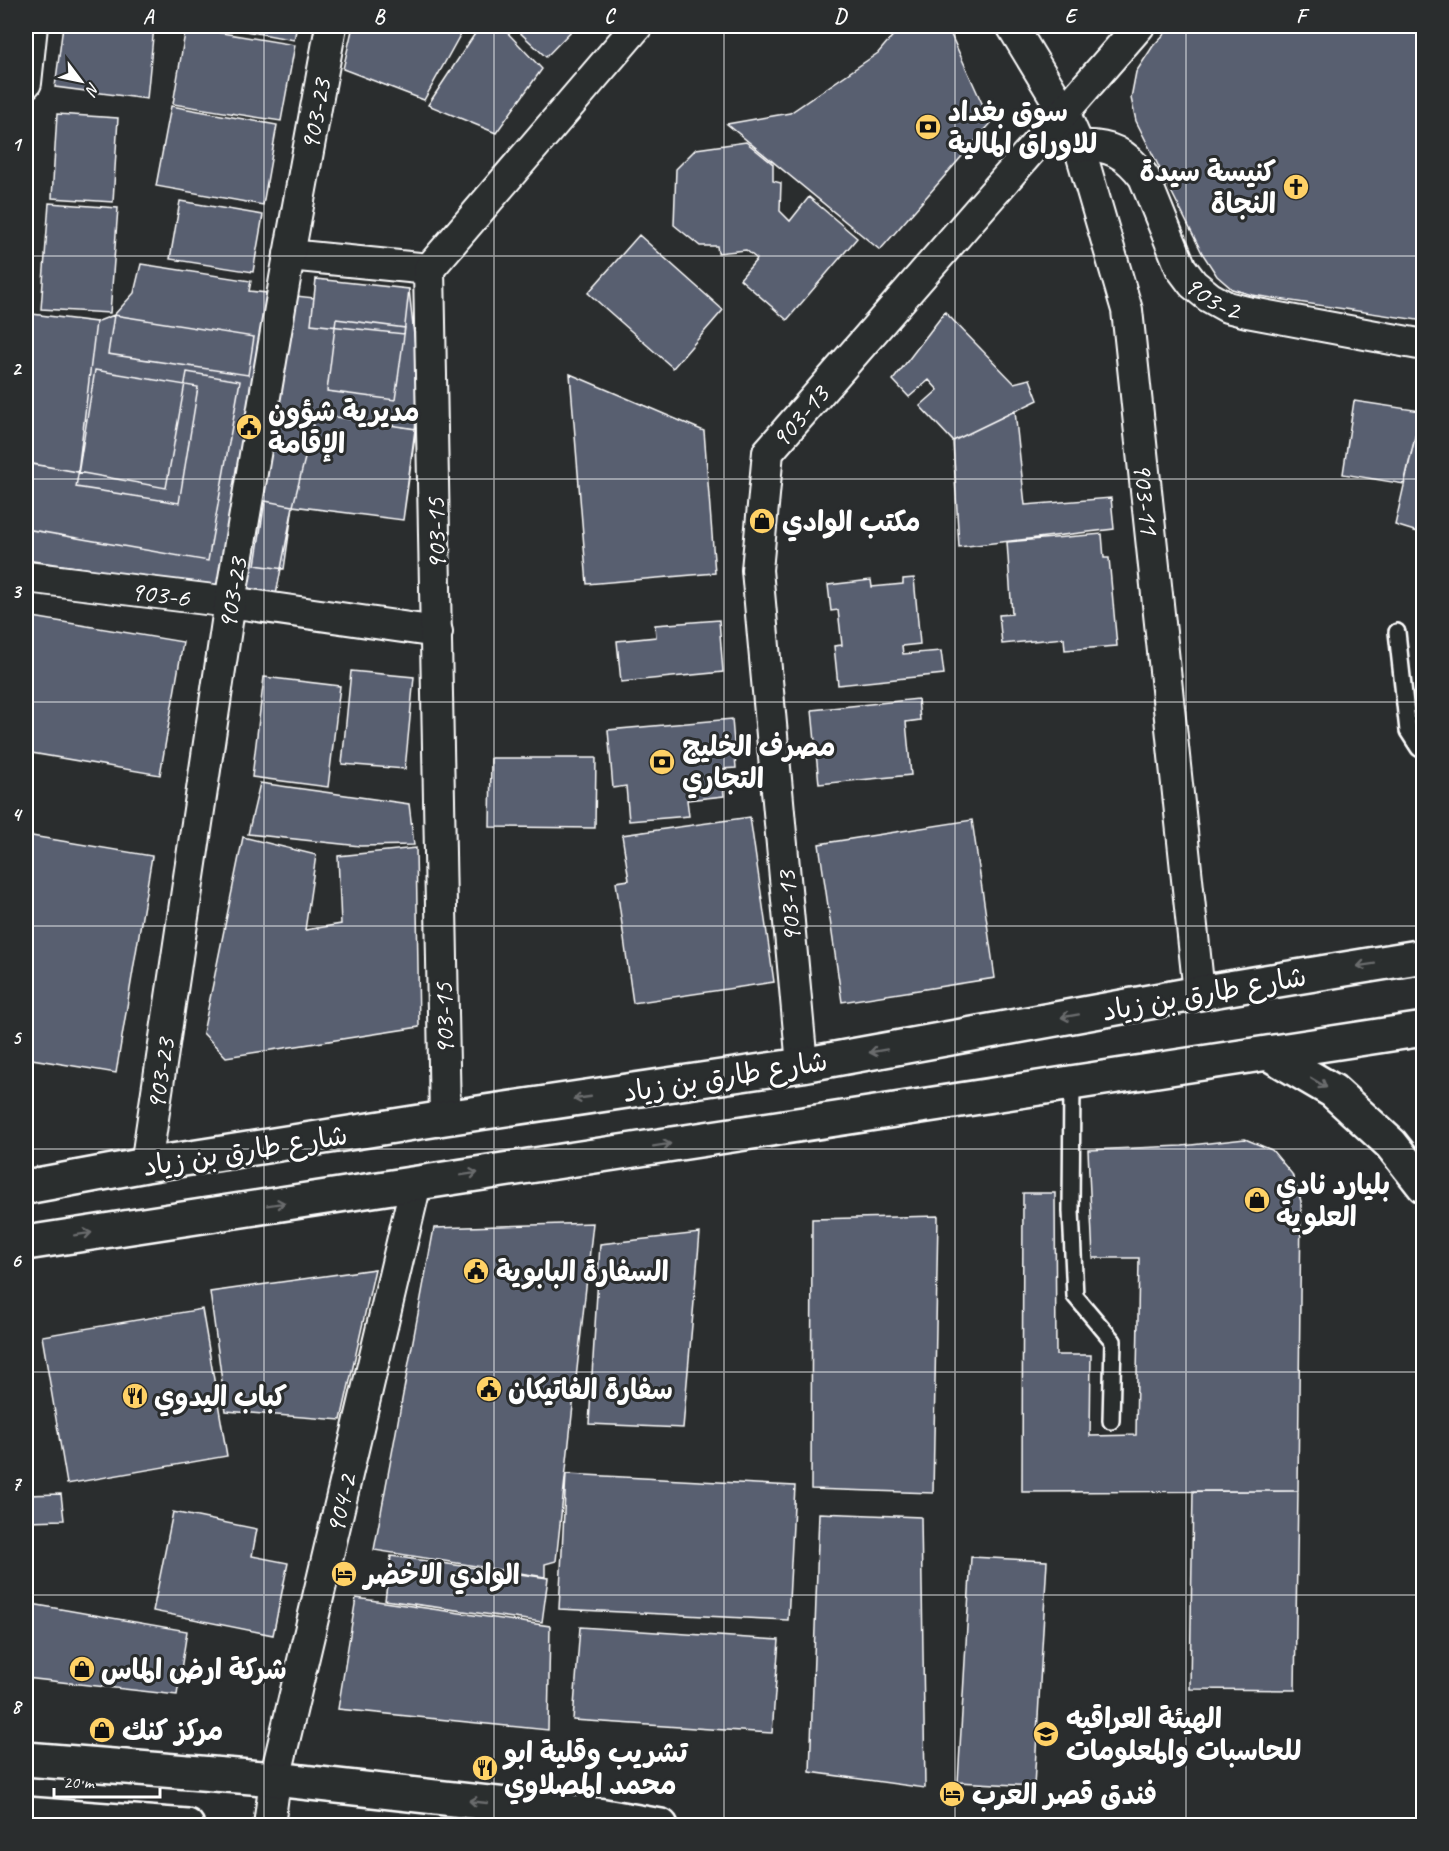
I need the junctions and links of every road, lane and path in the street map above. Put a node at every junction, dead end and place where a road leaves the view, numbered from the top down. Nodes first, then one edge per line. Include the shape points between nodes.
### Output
1 (32, 26) edge
2 (331, 26) edge
3 (637, 26) edge
4 (1012, 26) edge
5 (1139, 26) edge
6 (26, 83) edge
7 (1064, 112) junction
8 (1079, 146) junction
9 (289, 255) junction
10 (429, 269) junction
11 (1424, 345) edge
12 (26, 577) edge
13 (230, 602) junction
14 (437, 632) junction
15 (1397, 632) dead end
16 (1424, 751) edge
17 (1424, 956) edge
18 (1199, 993) junction
19 (1424, 1029) edge
20 (1268, 1053) junction
21 (802, 1065) junction
22 (1072, 1082) junction
23 (445, 1118) junction
24 (146, 1165) junction
25 (416, 1183) junction
26 (1424, 1186) edge
27 (26, 1187) edge
28 (26, 1243) edge
29 (1111, 1421) dead end
30 (26, 1759) edge
31 (275, 1779) junction
32 (26, 1814) edge
33 (187, 1826) edge
34 (269, 1826) edge
35 (661, 1826) edge

1 - 6 street
2 - 9 street, 903-23
3 - 10 street
4 - 7 street, 903-11
5 - 7 street, 903-13
7 - 8 street, 903-11
7 - 21 street, 903-13 via 768,452 757,570
8 - 11 street, 903-2 via 1110,148 1135,165 1144,177 1181,268 1209,297 1247,312
8 - 18 street, 903-11 via 1127,310
9 - 10 street
9 - 13 street, 903-23
10 - 14 street, 903-15
12 - 13 street, 903-6
13 - 14 street, 903-6
13 - 24 street, 903-23
14 - 23 street, 903-15
15 - 16 lane via 1408,731
17 -> 18 main road, شارع طارق بن زياد
18 -> 21 main road, شارع طارق بن زياد
19 - 20 main road, شارع طارق بن زياد
20 - 22 main road, شارع طارق بن زياد
20 -> 26 main road via 1333,1091 1391,1144
21 -> 23 main road, شارع طارق بن زياد
25 -> 22 main road, شارع طارق بن زياد
22 - 29 lane via 1075,1296 1113,1341
23 - 24 main road, شارع طارق بن زياد
24 - 27 main road, شارع طارق بن زياد
28 -> 25 main road, شارع طارق بن زياد
25 - 31 street, 904-2
30 - 31 main road
31 - 34 street, 904-2
35 -> 31 main road via 604,1816
32 - 33 main road

